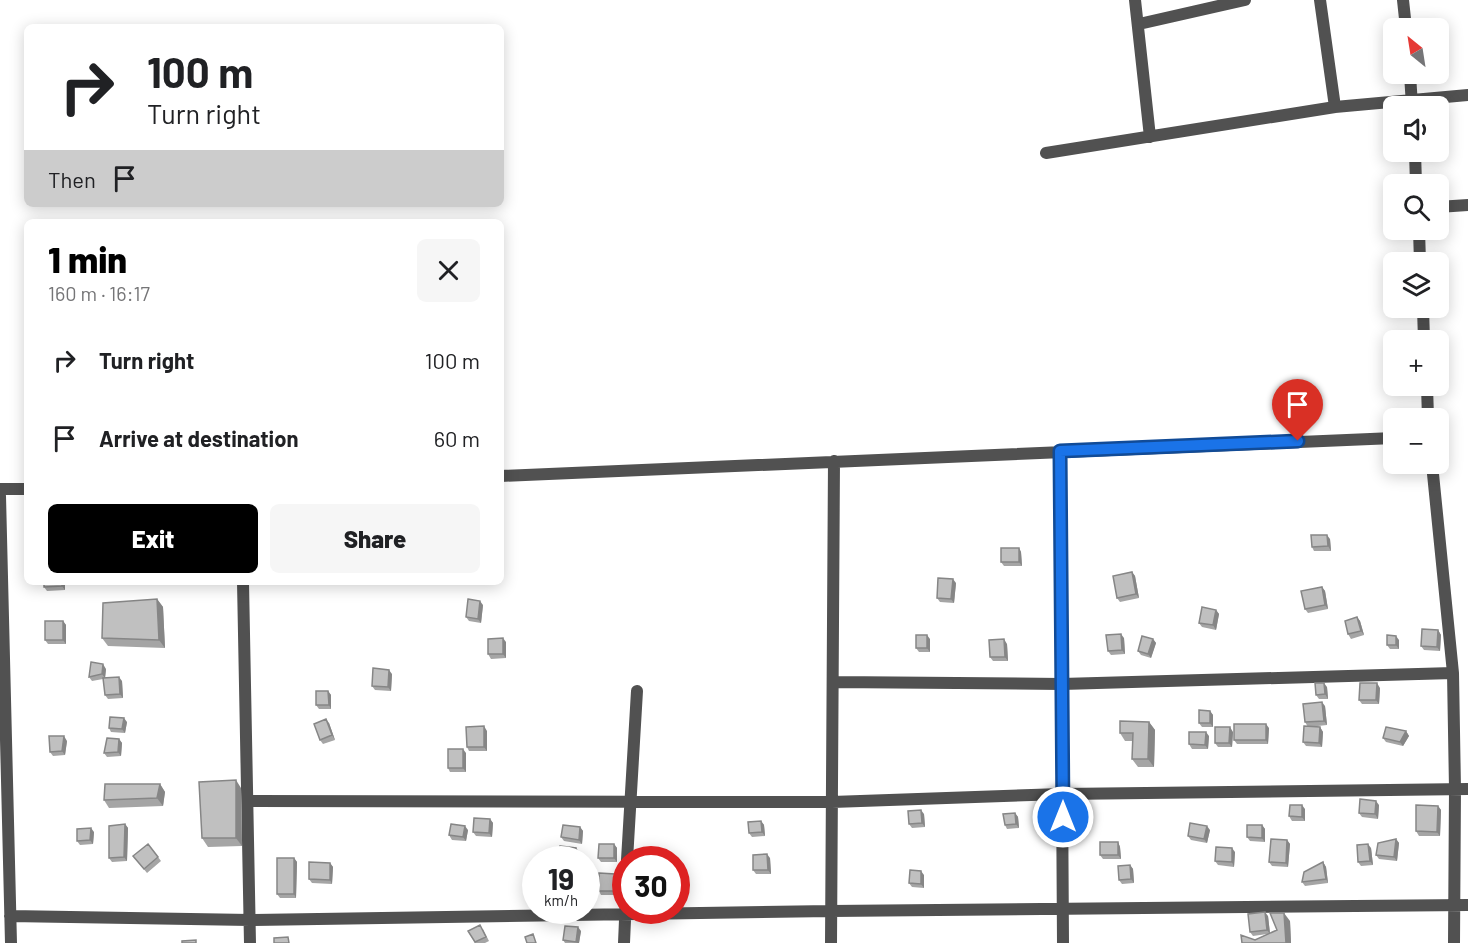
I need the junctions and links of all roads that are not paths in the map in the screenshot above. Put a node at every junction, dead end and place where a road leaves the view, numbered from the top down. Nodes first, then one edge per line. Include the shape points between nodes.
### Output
1 (1135, 0) edge
2 (1245, 0) edge
3 (1320, 0) edge
4 (1403, 0) edge
5 (1405, 18) edge
6 (1139, 24) junction
7 (1468, 95) edge
8 (1449, 98) edge
9 (1383, 105) edge
10 (1335, 107) junction
11 (1150, 137) junction
12 (1046, 153) dead end
13 (1468, 205) edge
14 (1449, 206) edge
15 (1383, 438) edge
16 (1060, 451) junction
17 (834, 461) junction
18 (1433, 474) edge
19 (504, 476) edge
20 (0, 489) edge
21 (24, 489) edge
22 (0, 496) edge
23 (243, 585) edge
24 (1453, 673) junction
25 (833, 682) junction
26 (1062, 684) junction
27 (637, 691) dead end
28 (1462, 789) edge
29 (1062, 794) junction
30 (248, 801) junction
31 (630, 801) junction
32 (832, 802) junction
33 (628, 846) edge
34 (1453, 905) junction
35 (1468, 905) edge
36 (1063, 909) junction
37 (831, 911) junction
38 (690, 913) edge
39 (612, 914) edge
40 (10, 916) junction
41 (250, 920) junction
42 (625, 924) edge
43 (10, 943) edge
44 (250, 943) edge
45 (624, 943) edge
46 (831, 943) edge
47 (1063, 943) edge
48 (1454, 943) edge

1 - 6 street
2 - 6 street
3 - 10 street
4 - 5 street
6 - 11 street
7 - 8 street
9 - 10 street
10 - 11 street
11 - 12 street
13 - 14 street
15 - 16 street
16 - 17 street
16 - 26 street
17 - 19 street
17 - 25 street
18 - 24 street
20 - 21 street
22 - 40 street
23 - 30 street
24 - 26 street
24 - 28 street
25 - 26 street
25 - 32 street
26 - 29 street
27 - 31 street
28 - 29 street
28 - 34 street
29 - 32 street
29 - 36 street
30 - 31 street
30 - 41 street
31 - 32 street
31 - 33 street
32 - 37 street
34 - 35 street
34 - 36 street
34 - 48 street
36 - 37 street
36 - 47 street
37 - 38 street
37 - 46 street
39 - 41 street
40 - 41 street
40 - 43 street
41 - 44 street
42 - 45 street

